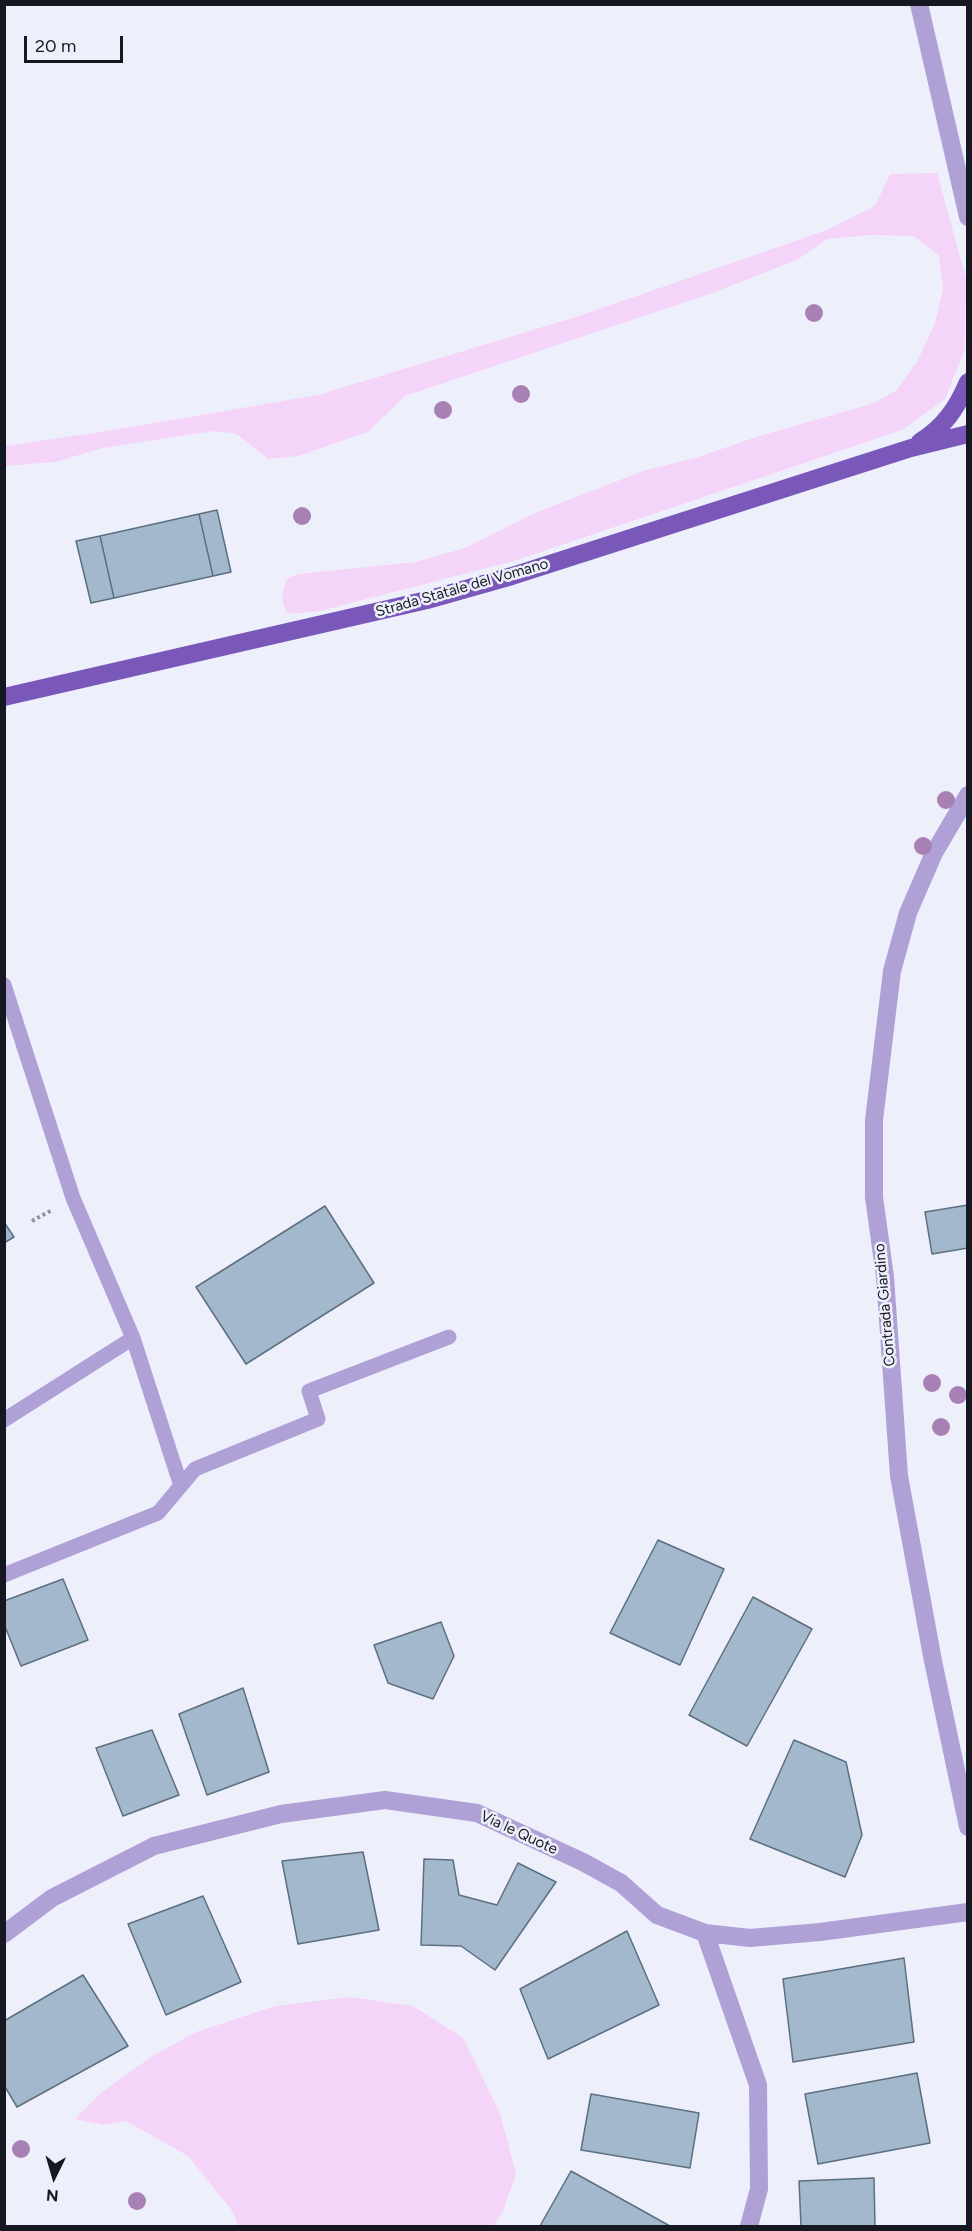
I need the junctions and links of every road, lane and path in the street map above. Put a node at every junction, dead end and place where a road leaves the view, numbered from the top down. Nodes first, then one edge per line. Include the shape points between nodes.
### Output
1 (920, 4) edge
2 (968, 217) edge
3 (968, 382) edge
4 (968, 434) edge
5 (911, 448) junction
6 (4, 697) edge
7 (968, 795) edge
8 (4, 985) edge
9 (449, 1337) dead end
10 (133, 1338) junction
11 (4, 1419) edge
12 (181, 1486) junction
13 (4, 1575) edge
14 (968, 1827) edge
15 (968, 1912) edge
16 (705, 1933) junction
17 (4, 1934) edge
18 (749, 2226) edge

1 - 2 street
3 - 5 main road, Strada Statale del Vomano via 945,424
4 - 5 main road, Strada Statale del Vomano
5 - 6 main road, Strada Statale del Vomano via 524,573 427,600
7 - 14 street, Contrada Giardino via 934,854 908,913 892,970 873,1120 874,1197 885,1277 899,1476
8 - 10 lane via 73,1198
9 - 12 lane via 309,1391 318,1419 195,1469
10 - 11 lane
10 - 12 lane
12 - 13 lane via 158,1513
15 - 16 street, Via le Quote via 750,1938
16 - 17 street, Via le Quote via 657,1915 621,1883 477,1813 385,1800 280,1814 154,1846 52,1898
16 - 18 street via 758,2085 759,2189

